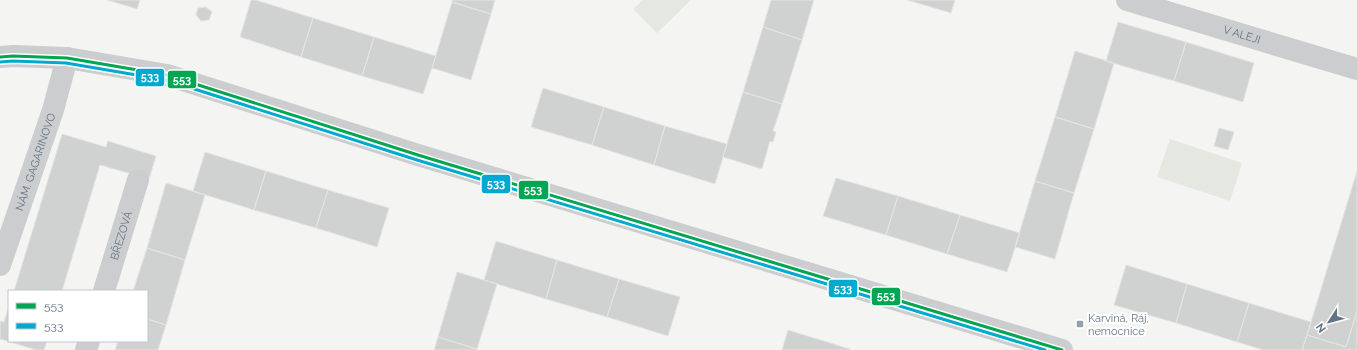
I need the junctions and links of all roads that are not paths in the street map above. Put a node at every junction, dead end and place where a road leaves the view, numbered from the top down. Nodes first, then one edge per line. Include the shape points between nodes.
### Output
1 (1127, 0) edge
2 (0, 57) edge
3 (67, 58) junction
4 (1357, 70) edge
5 (138, 180) dead end
6 (0, 265) edge
7 (104, 290) edge
8 (1062, 350) edge

1 - 4 street, V ALEJI
2 - 3 street
3 - 6 street, NÁM. GAGARINOVO via 53,110
3 - 8 street via 167,75 418,155
5 - 7 street, BŘEZOVÁ

